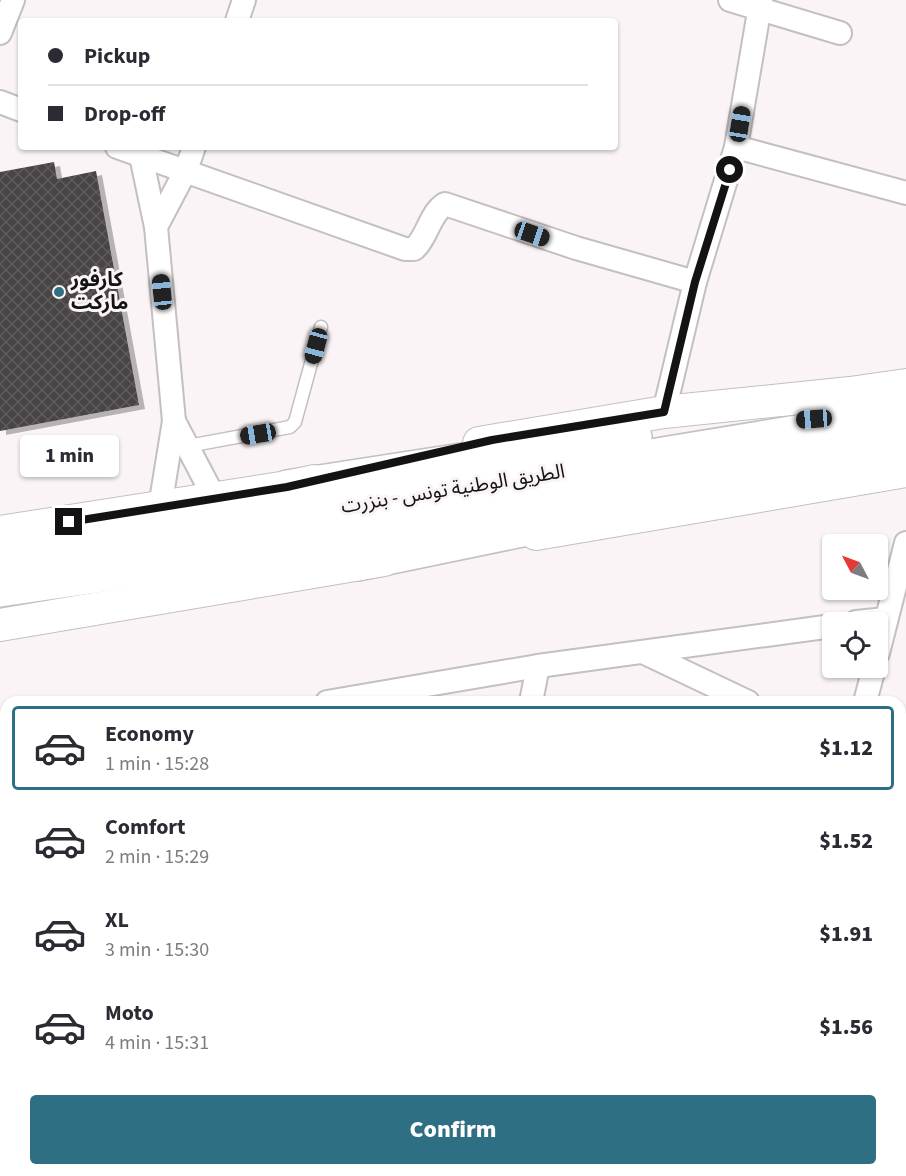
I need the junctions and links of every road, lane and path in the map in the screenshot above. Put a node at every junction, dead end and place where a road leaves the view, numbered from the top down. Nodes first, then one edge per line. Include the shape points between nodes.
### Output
1 (13, 0) edge
2 (244, 0) edge
3 (730, 0) edge
4 (760, 4) edge
5 (238, 18) edge
6 (0, 33) edge
7 (840, 33) dead end
8 (0, 102) edge
9 (18, 109) edge
10 (736, 147) junction
11 (125, 150) edge
12 (193, 150) edge
13 (141, 156) junction
14 (186, 170) junction
15 (906, 194) edge
16 (156, 227) junction
17 (695, 282) junction
18 (321, 327) dead end
19 (906, 385) edge
20 (664, 412) junction
21 (906, 413) edge
22 (174, 422) junction
23 (906, 443) edge
24 (188, 446) junction
25 (906, 450) edge
26 (906, 471) edge
27 (287, 487) junction
28 (214, 499) junction
29 (160, 507) junction
30 (0, 532) edge
31 (906, 543) edge
32 (357, 564) junction
33 (9, 575) edge
34 (888, 612) edge
35 (0, 625) edge
36 (822, 627) edge
37 (645, 653) junction
38 (538, 666) junction
39 (871, 678) edge
40 (362, 696) edge
41 (532, 696) edge
42 (735, 696) edge
43 (867, 696) edge

1 - 6 street
2 - 5 street
3 - 4 street
4 - 7 street
4 - 10 street
8 - 9 street
10 - 15 street
10 - 17 street
11 - 13 street
12 - 14 street
13 - 14 street
13 - 16 street
14 - 16 street
14 - 17 street via 405,249 419,245 439,209 446,204 576,248
16 - 22 street
17 - 20 street
18 - 24 lane via 295,422 290,428
19 - 20 main road
20 - 27 main road via 492,440
21 - 27 highway via 723,426 494,455
21 - 33 highway, الطريق الوطنية تونس - بنزرت
22 - 24 street
22 - 29 street
23 - 33 highway, الطريق الوطنية تونس - بنزرت via 103,575
24 - 28 street
25 - 32 highway
26 - 32 main road
27 - 28 main road
28 - 29 main road
29 - 30 main road
31 - 34 street
32 - 35 main road
36 - 37 street
37 - 38 street
37 - 42 street
38 - 40 street
38 - 41 street
39 - 43 street

